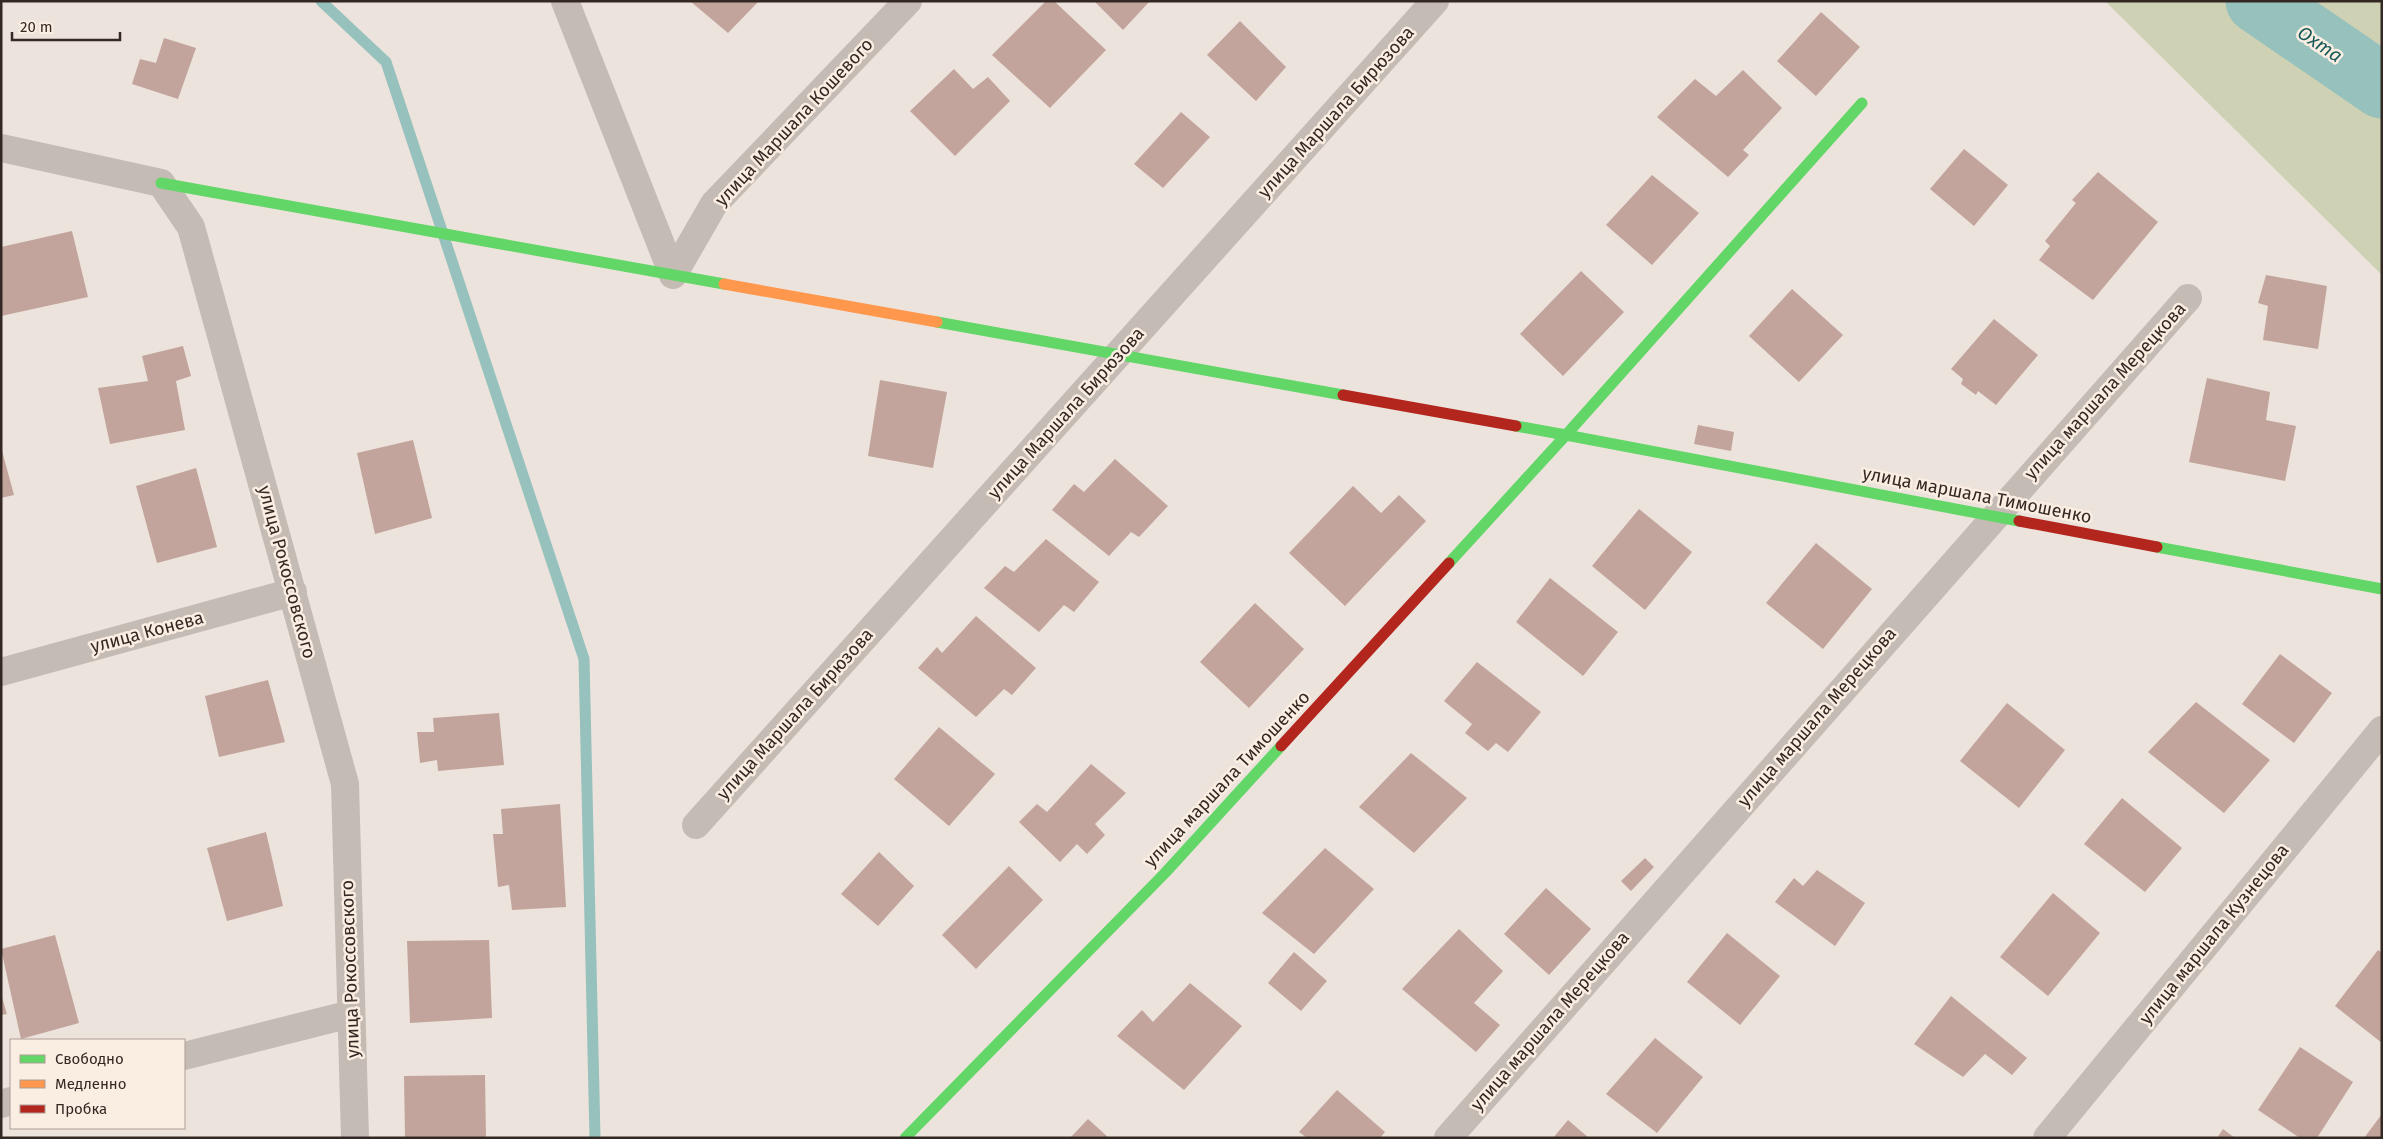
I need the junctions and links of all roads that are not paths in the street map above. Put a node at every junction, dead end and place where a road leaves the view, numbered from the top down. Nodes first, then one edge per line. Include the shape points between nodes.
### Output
1 (565, 1) edge
2 (908, 1) edge
3 (1435, 1) edge
4 (1862, 103) dead end
5 (1, 148) edge
6 (161, 183) junction
7 (673, 275) junction
8 (2188, 298) dead end
9 (1118, 355) junction
10 (1566, 435) junction
11 (1994, 516) junction
12 (2382, 589) edge
13 (293, 592) junction
14 (1, 672) edge
15 (2382, 730) edge
16 (696, 825) dead end
17 (351, 1014) junction
18 (185, 1056) edge
19 (355, 1138) edge
20 (904, 1138) edge
21 (1448, 1138) edge
22 (2047, 1138) edge

1 - 7 street
2 - 7 street, улица Маршала Кошевого via 714,204
3 - 9 street, улица Маршала Бирюзова
4 - 10 street, улица маршала Тимошенко
5 - 6 street
6 - 7 street
6 - 13 street, улица Рокоссовского via 191,227
7 - 9 street
8 - 11 street, улица маршала Мерецкова
9 - 10 street
9 - 16 street, улица Маршала Бирюзова
10 - 11 street, улица маршала Тимошенко
10 - 20 street, улица маршала Тимошенко via 1165,873
11 - 12 street, улица маршала Тимошенко
11 - 21 street, улица маршала Мерецкова
13 - 14 street, улица Конева
13 - 17 street, улица Рокоссовского via 345,784
15 - 22 street, улица маршала Кузнецова
17 - 18 street
17 - 19 street, улица Рокоссовского

